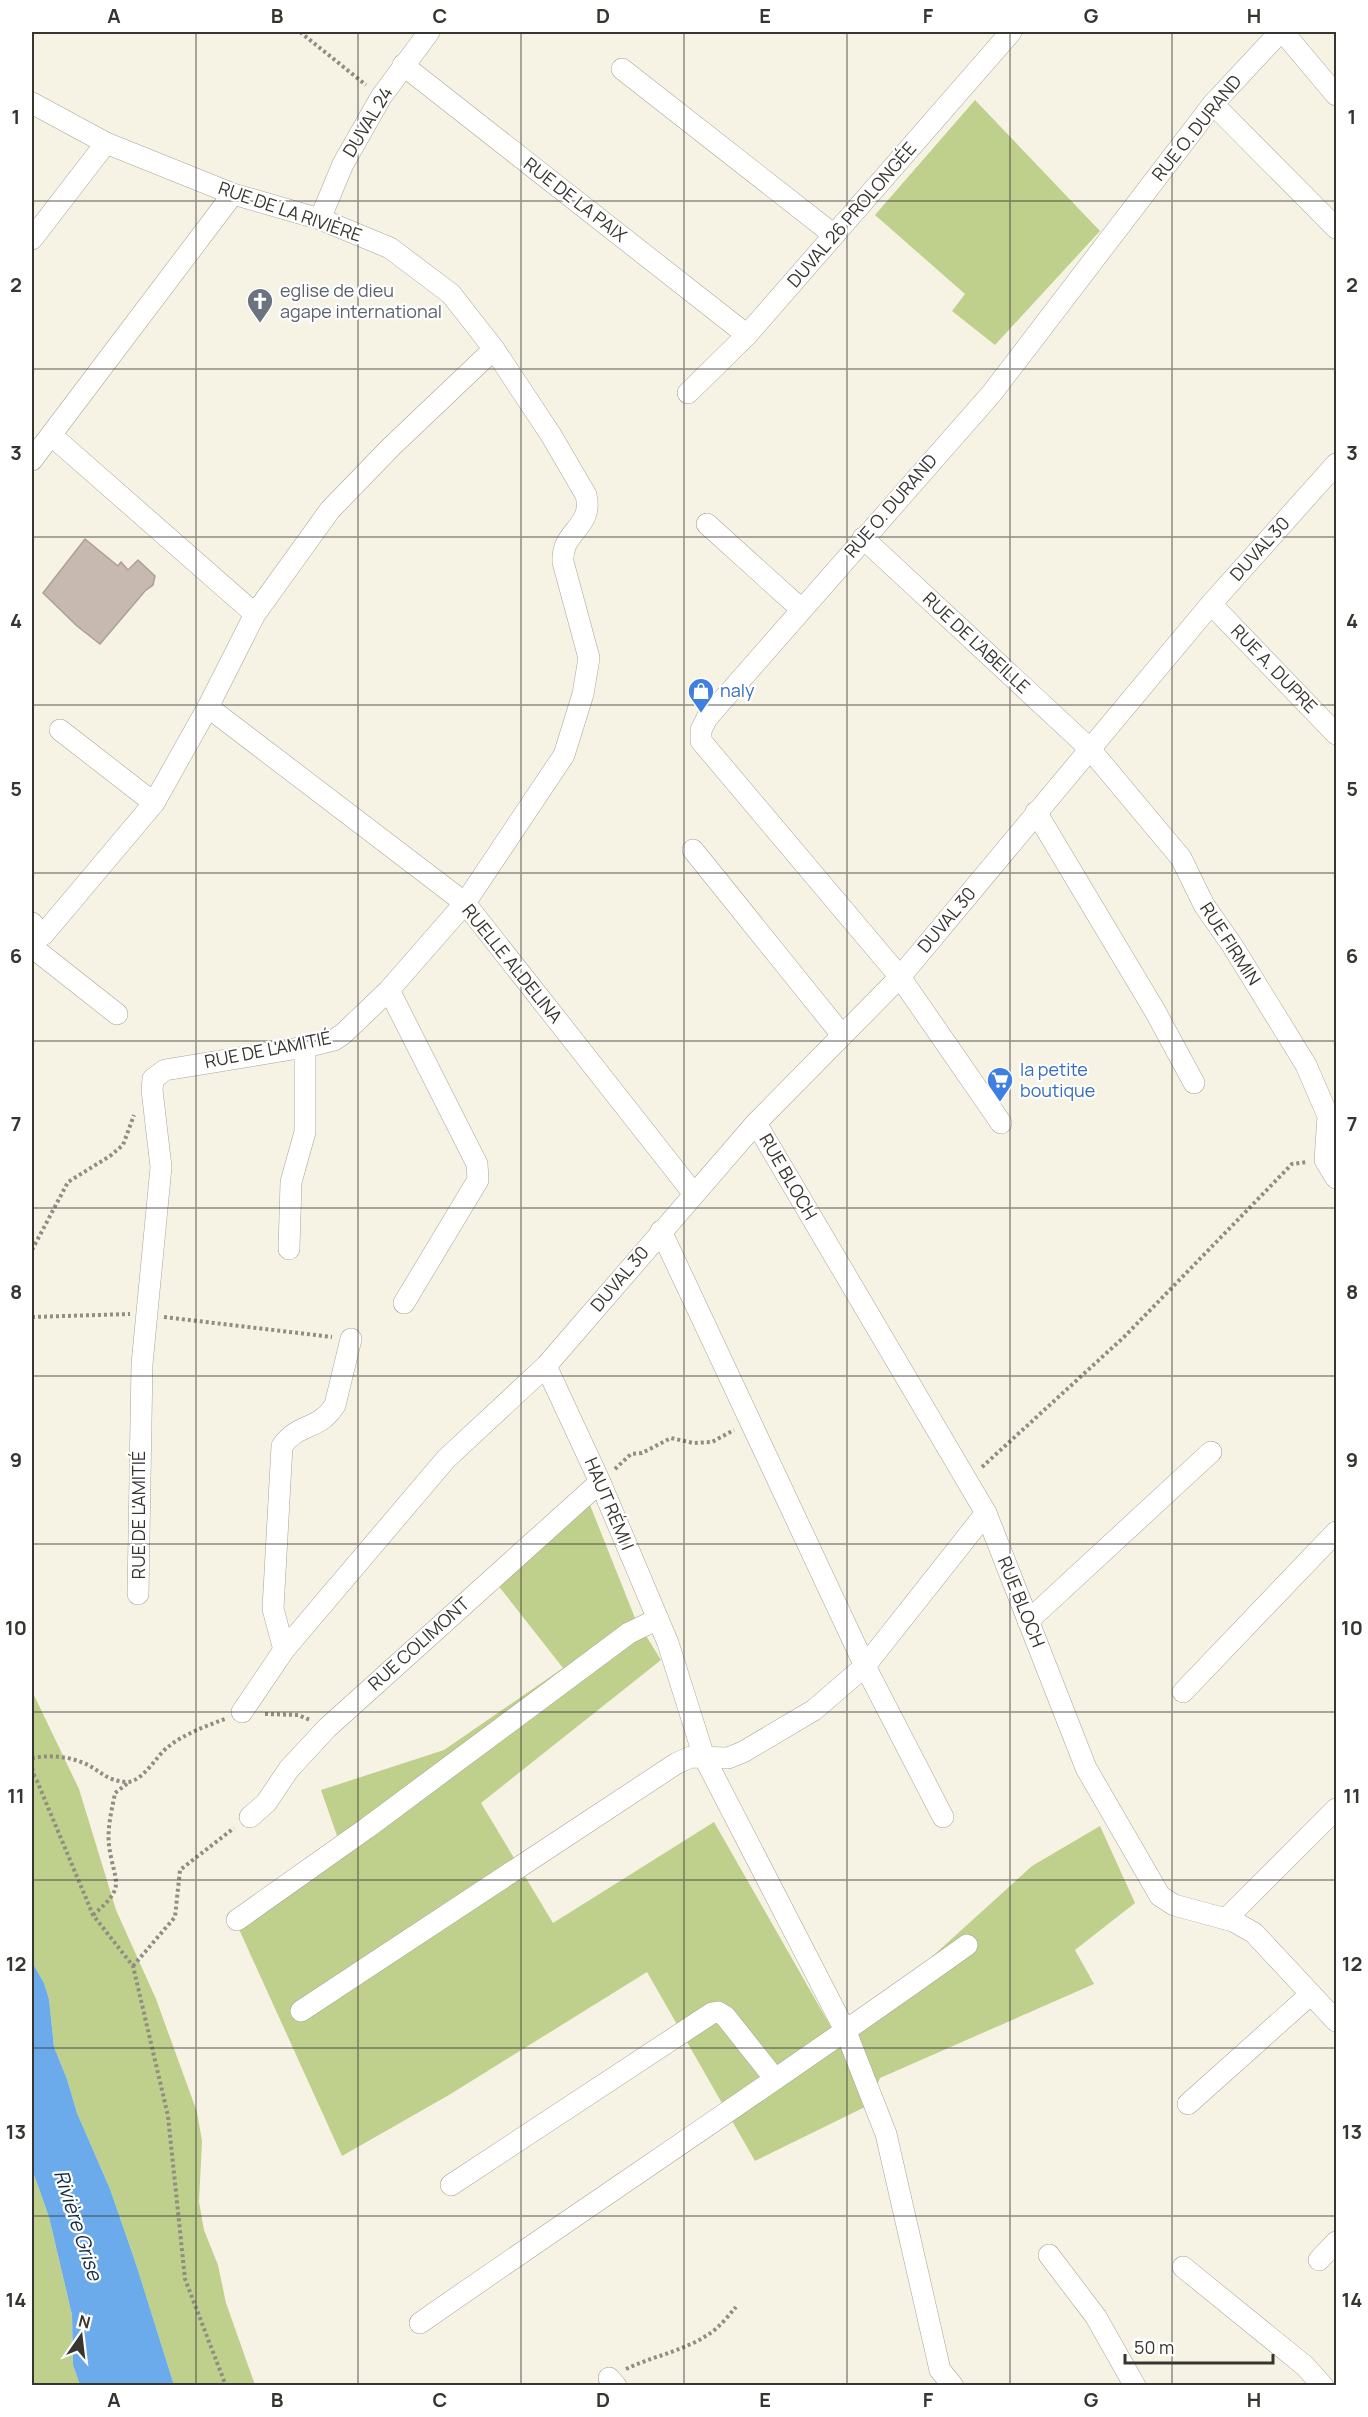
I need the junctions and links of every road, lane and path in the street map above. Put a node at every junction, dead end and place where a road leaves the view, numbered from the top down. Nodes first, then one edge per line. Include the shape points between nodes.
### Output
1 (300, 32) edge
2 (429, 32) edge
3 (1011, 32) edge
4 (1282, 32) edge
5 (403, 65) junction
6 (622, 69) dead end
7 (1336, 95) edge
8 (381, 97) junction
9 (32, 103) edge
10 (1213, 104) junction
11 (106, 143) junction
12 (233, 194) junction
13 (320, 219) junction
14 (1336, 228) edge
15 (834, 236) junction
16 (32, 239) edge
17 (747, 335) junction
18 (494, 349) junction
19 (688, 393) dead end
20 (51, 435) junction
21 (32, 460) edge
22 (1336, 464) edge
23 (586, 495) joint
24 (707, 524) dead end
25 (863, 538) junction
26 (1211, 604) junction
27 (801, 609) junction
28 (255, 614) junction
29 (208, 707) junction
30 (60, 730) dead end
31 (1336, 734) edge
32 (1089, 748) junction
33 (154, 803) junction
34 (1036, 812) junction
35 (693, 849) dead end
36 (465, 903) junction
37 (34, 938) edge
38 (900, 977) junction
39 (389, 990) junction
40 (117, 1014) dead end
41 (842, 1035) junction
42 (305, 1047) junction
43 (1194, 1083) dead end
44 (152, 1090) junction
45 (756, 1123) junction
46 (1001, 1123) dead end
47 (1325, 1160) junction
48 (1336, 1178) edge
49 (694, 1194) junction
50 (662, 1231) junction
51 (32, 1250) edge
52 (289, 1250) dead end
53 (404, 1303) dead end
54 (146, 1314) junction
55 (32, 1317) edge
56 (351, 1339) joint
57 (546, 1366) junction
58 (753, 1425) junction
59 (1211, 1452) dead end
60 (966, 1481) junction
61 (600, 1482) junction
62 (986, 1513) junction
63 (1336, 1532) edge
64 (138, 1594) dead end
65 (658, 1619) junction
66 (1028, 1621) junction
67 (284, 1650) junction
68 (865, 1666) junction
69 (1183, 1692) dead end
70 (242, 1712) junction
71 (327, 1728) junction
72 (704, 1757) junction
73 (32, 1758) edge
74 (32, 1768) edge
75 (32, 1776) edge
76 (37, 1781) junction
77 (129, 1782) junction
78 (1336, 1809) edge
79 (250, 1817) joint
80 (943, 1817) dead end
81 (93, 1915) junction
82 (1226, 1919) junction
83 (237, 1920) dead end
84 (967, 1945) dead end
85 (133, 1966) junction
86 (1311, 1994) junction
87 (301, 2011) dead end
88 (1336, 2021) edge
89 (846, 2032) junction
90 (775, 2079) junction
91 (1188, 2104) dead end
92 (451, 2185) dead end
93 (1336, 2242) edge
94 (1049, 2255) dead end
95 (1319, 2260) dead end
96 (1183, 2267) dead end
97 (736, 2307) dead end
98 (420, 2323) dead end
99 (613, 2382) edge
100 (226, 2385) edge
101 (953, 2385) edge
102 (1135, 2385) edge
103 (1323, 2385) edge

1 - 8 path
2 - 5 street, DUVAL 24
3 - 15 street, DUVAL 26 PROLONGÉE
4 - 7 street
4 - 10 street, RUE O. DURAND
5 - 8 street, DUVAL 24
5 - 17 street, RUE DE LA PAIX
6 - 15 street
8 - 13 street, DUVAL 24 via 343,164
9 - 11 street, RUE DE LA RIVIÈRE
10 - 14 street
10 - 25 street, RUE O. DURAND via 992,393
11 - 12 street, RUE DE LA RIVIÈRE
11 - 16 street
12 - 13 street, RUE DE LA RIVIÈRE
12 - 20 street
13 - 18 street, RUE DE LA RIVIÈRE via 390,248 451,294
15 - 17 street, DUVAL 26 PROLONGÉE
17 - 19 street, DUVAL 26 PROLONGÉE
18 - 23 street, RUE DE LA RIVIÈRE
18 - 28 street via 330,510
20 - 21 street
20 - 28 street
22 - 26 street, DUVAL 30
23 - 36 street, RUE DE L'AMITIÉ via 587,515 562,551 589,658 583,694 564,755
24 - 27 street
25 - 27 street, RUE O. DURAND
25 - 32 street, RUE DE L'ABEILLE
26 - 31 street, RUE A. DUPRE
26 - 32 street, DUVAL 30
27 - 38 street, RUE O. DURAND via 707,718 701,741
28 - 29 street
29 - 33 street
29 - 36 street, RUELLE ALDELINA
30 - 33 street
32 - 34 street, DUVAL 30
32 - 47 street, RUE FIRMIN via 1181,858 1204,905 1306,1065 1328,1116
33 - 37 street
34 - 38 street, DUVAL 30
34 - 43 street
35 - 41 street
36 - 39 street, RUE DE L'AMITIÉ
36 - 49 street, RUELLE ALDELINA
37 - 40 street
38 - 41 street, DUVAL 30
38 - 46 street
39 - 42 street, RUE DE L'AMITIÉ via 343,1035
39 - 53 street via 479,1173
41 - 45 street, DUVAL 30
42 - 44 street, RUE DE L'AMITIÉ via 165,1070 153,1079
42 - 52 street via 305,1132 291,1182
44 - 51 path via 139,1102 123,1145 68,1182
44 - 54 street, RUE DE L'AMITIÉ via 161,1167
45 - 49 street, DUVAL 30
45 - 60 street, RUE BLOCH
47 - 48 street
47 - 60 path via 1292,1164 1124,1337
49 - 50 street, DUVAL 30
50 - 57 street, DUVAL 30
50 - 58 street
54 - 55 path
54 - 56 path
54 - 64 street, RUE DE L'AMITIÉ via 140,1412
56 - 67 street via 330,1414 322,1422 298,1430 282,1446 273,1609
57 - 61 street, HAUT RÉMI I
57 - 67 street, DUVAL 30 via 446,1459
58 - 61 path via 730,1431 712,1442 671,1438 642,1453 631,1454
58 - 68 street
59 - 66 street
60 - 62 street, RUE BLOCH
61 - 65 street, HAUT RÉMI I
61 - 71 street, RUE COLIMONT
62 - 66 street, RUE BLOCH
62 - 68 street
63 - 69 street
65 - 72 street, HAUT RÉMI I
65 - 83 street via 629,1633
66 - 82 street, RUE BLOCH via 1086,1768 1160,1896 1174,1905
67 - 70 street, DUVAL 30
68 - 72 street via 814,1710 743,1752 728,1758
68 - 80 street
70 - 71 path via 298,1715
70 - 77 path via 201,1728 168,1747 138,1778
71 - 79 street, RUE COLIMONT
72 - 87 street via 677,1763
72 - 89 street, HAUT RÉMI I
73 - 77 path via 45,1755 82,1762 105,1778
74 - 76 path
75 - 76 path
76 - 81 path
77 - 81 path via 115,1793 110,1822 109,1843 117,1881 111,1899
78 - 82 street
79 - 85 path via 180,1870 175,1917
81 - 85 path
82 - 86 street, RUE BLOCH via 1254,1933
84 - 89 street
85 - 100 path via 168,2116 185,2279
86 - 88 street, RUE BLOCH
86 - 91 street
89 - 90 street
89 - 101 street, HAUT RÉMI I via 886,2134 940,2370
90 - 92 street via 725,2016 711,2013
90 - 98 street
93 - 95 street
94 - 102 street via 1096,2317
96 - 103 street
97 - 99 path via 712,2333 691,2345 641,2362

